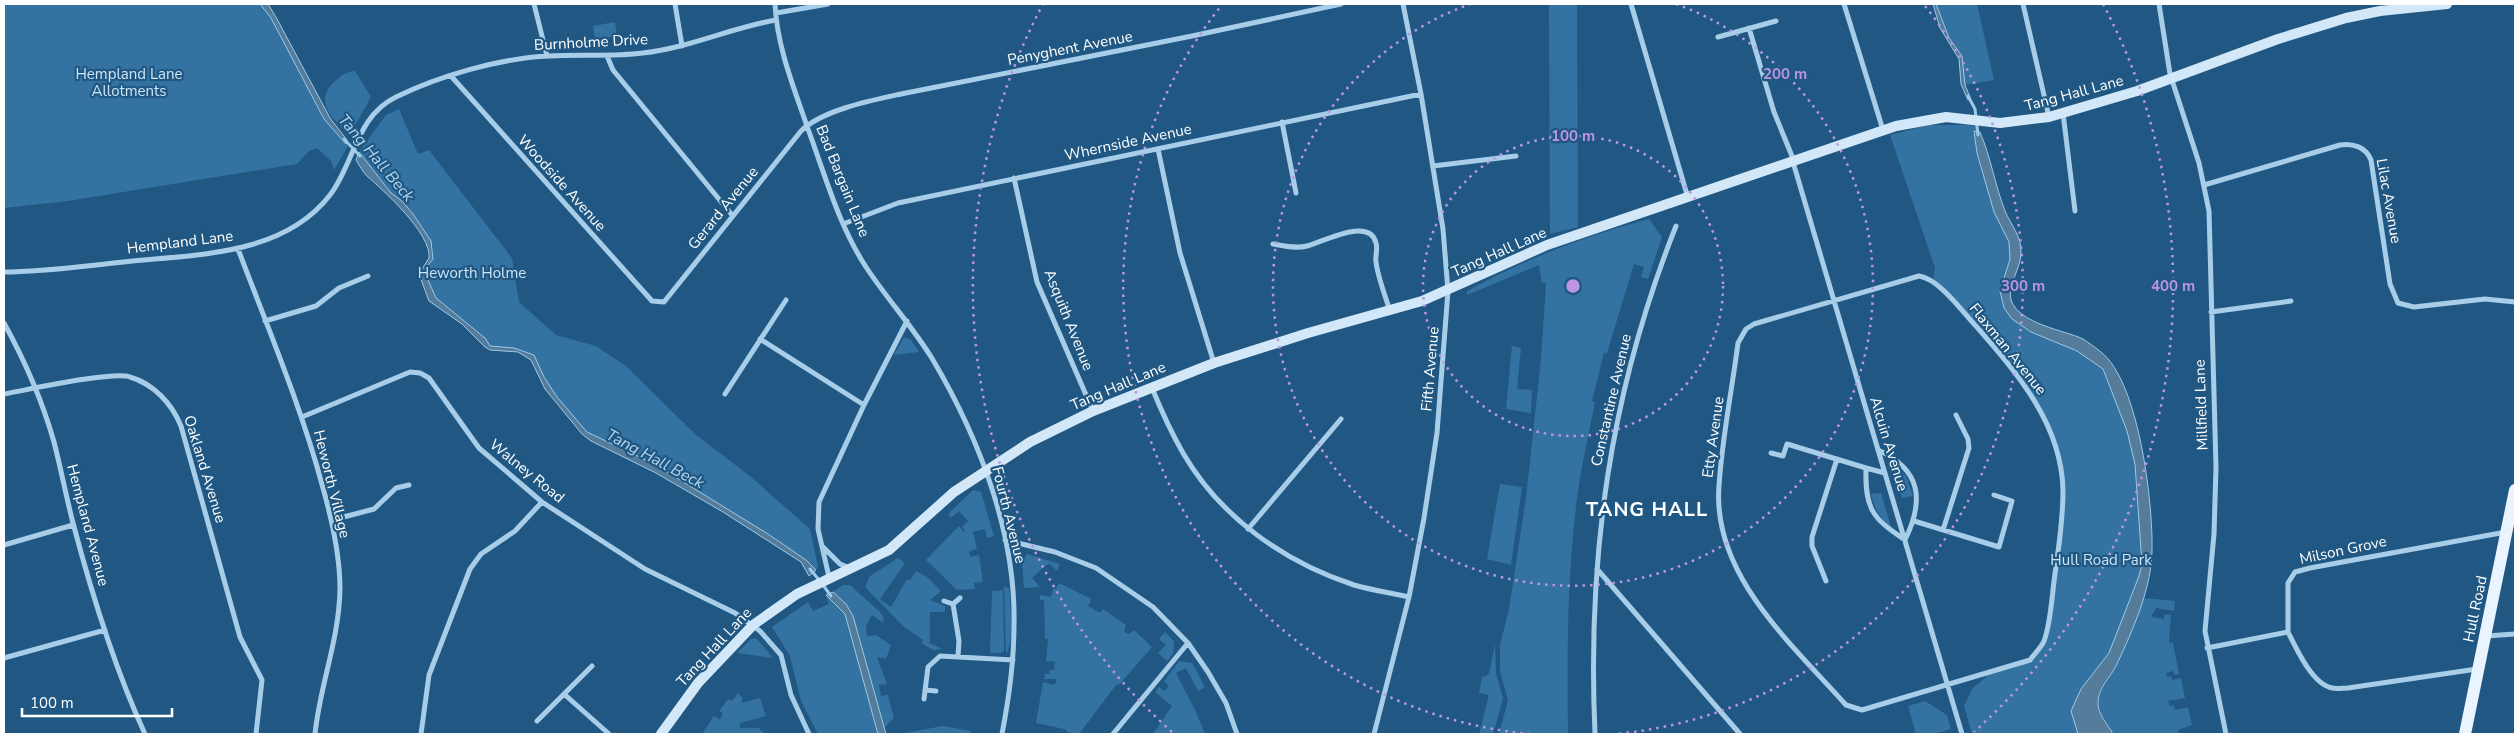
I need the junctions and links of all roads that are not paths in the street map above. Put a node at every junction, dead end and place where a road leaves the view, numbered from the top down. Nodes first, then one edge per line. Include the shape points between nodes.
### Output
1 (534, 4) edge
2 (675, 4) edge
3 (775, 4) edge
4 (828, 4) edge
5 (1341, 4) edge
6 (1403, 4) edge
7 (1631, 4) edge
8 (1844, 4) edge
9 (2024, 4) edge
10 (2159, 4) edge
11 (2447, 4) edge
12 (1330, 5) edge
13 (2428, 5) edge
14 (776, 13) junction
15 (776, 20) junction
16 (1776, 21) dead end
17 (1749, 28) junction
18 (1718, 37) dead end
19 (682, 46) junction
20 (547, 56) junction
21 (607, 56) junction
22 (451, 76) junction
23 (2172, 79) junction
24 (1422, 94) junction
25 (2063, 113) junction
26 (2049, 117) junction
27 (1282, 122) junction
28 (807, 125) junction
29 (1883, 130) junction
30 (1158, 149) junction
31 (1516, 156) dead end
32 (350, 157) joint
33 (1793, 161) junction
34 (1433, 166) junction
35 (1014, 178) junction
36 (2204, 184) junction
37 (1296, 193) dead end
38 (1689, 198) junction
39 (2075, 211) dead end
40 (732, 215) junction
41 (843, 224) junction
42 (1676, 226) dead end
43 (1273, 244) dead end
44 (1285, 246) junction
45 (238, 249) junction
46 (1284, 255) dead end
47 (4, 272) edge
48 (368, 276) dead end
49 (1448, 291) junction
50 (786, 300) dead end
51 (2291, 301) dead end
52 (1834, 302) junction
53 (2515, 302) edge
54 (657, 303) joint
55 (1390, 311) junction
56 (2211, 312) junction
57 (907, 320) junction
58 (265, 321) junction
59 (4, 324) edge
60 (760, 339) junction
61 (1214, 364) junction
62 (1151, 388) junction
63 (36, 389) junction
64 (4, 394) edge
65 (725, 394) dead end
66 (864, 405) junction
67 (1093, 411) junction
68 (1956, 415) dead end
69 (302, 417) junction
70 (1341, 418) dead end
71 (1878, 450) junction
72 (1771, 453) dead end
73 (1837, 459) junction
74 (1866, 468) junction
75 (984, 470) junction
76 (1885, 473) junction
77 (410, 484) dead end
78 (2515, 490) edge
79 (1994, 495) dead end
80 (542, 502) junction
81 (332, 520) junction
82 (1914, 521) junction
83 (73, 525) junction
84 (1248, 530) junction
85 (1943, 530) junction
86 (2508, 532) junction
87 (1005, 540) junction
88 (1905, 540) junction
89 (4, 545) edge
90 (822, 546) junction
91 (853, 568) junction
92 (1597, 568) junction
93 (829, 577) junction
94 (1826, 581) dead end
95 (1409, 597) junction
96 (960, 598) dead end
97 (944, 601) dead end
98 (953, 604) junction
99 (753, 625) junction
100 (105, 630) junction
101 (2288, 632) junction
102 (2515, 634) edge
103 (2486, 636) junction
104 (1188, 643) junction
105 (2207, 648) junction
106 (958, 656) junction
107 (4, 658) edge
108 (1013, 660) junction
109 (592, 666) dead end
110 (2480, 669) junction
111 (1947, 686) junction
112 (925, 690) junction
113 (936, 691) dead end
114 (564, 694) junction
115 (924, 699) dead end
116 (537, 721) dead end
117 (145, 734) edge
118 (256, 734) edge
119 (315, 734) edge
120 (421, 734) edge
121 (609, 734) edge
122 (662, 734) edge
123 (809, 734) edge
124 (1002, 734) edge
125 (1113, 734) edge
126 (1237, 734) edge
127 (1374, 734) edge
128 (1596, 734) edge
129 (1740, 734) edge
130 (1962, 734) edge
131 (2226, 734) edge
132 (2466, 734) edge

1 - 20 street
2 - 19 street
3 - 14 street, Bad Bargain Lane
4 - 14 street
5 - 12 street, Penyghent Avenue
6 - 24 street, Fifth Avenue
7 - 38 street
8 - 29 street
9 - 26 street
10 - 23 street, Millfield Lane
11 - 13 street, Tang Hall Lane
12 - 28 street, Penyghent Avenue via 902,94 856,106
13 - 23 street, Tang Hall Lane via 2346,18 2278,38
14 - 15 street, Bad Bargain Lane
15 - 19 street, Burnholme Drive
15 - 28 street, Bad Bargain Lane
16 - 17 street
17 - 18 street
17 - 33 street, Alcuin Avenue via 1774,112
19 - 21 street, Burnholme Drive
20 - 21 street, Burnholme Drive
20 - 22 street, Burnholme Drive
21 - 40 street via 613,70
22 - 32 street, Burnholme Drive via 392,99 379,108 368,120
22 - 54 street, Woodside Avenue
23 - 25 street, Tang Hall Lane
23 - 36 street, Millfield Lane
24 - 27 street, Whernside Avenue
24 - 34 street, Fifth Avenue
25 - 26 street, Tang Hall Lane
25 - 39 street
26 - 29 street, Tang Hall Lane via 2012,123 1929,119
27 - 30 street, Whernside Avenue
27 - 37 street
28 - 40 street, Gerard Avenue
28 - 41 street, Bad Bargain Lane
29 - 33 street, Tang Hall Lane
30 - 35 street, Whernside Avenue
30 - 61 street via 1180,253
31 - 34 street
32 - 45 street, Hempland Lane via 331,194 316,211 287,230
33 - 38 street, Tang Hall Lane
33 - 52 street, Alcuin Avenue
34 - 49 street, Fifth Avenue
35 - 41 street, Whernside Avenue via 898,203
35 - 67 street, Asquith Avenue via 1037,282
36 - 53 street, Lilac Avenue via 2340,145 2355,145 2369,154 2371,160 2390,284 2398,304 2414,307 2485,299
36 - 56 street, Millfield Lane via 2211,236
38 - 49 street, Tang Hall Lane via 1601,226 1508,262
40 - 54 street, Gerard Avenue via 664,302
41 - 57 street, Bad Bargain Lane via 866,266
42 - 92 street, Constantine Avenue via 1642,321 1624,388 1607,475
43 - 44 street
44 - 46 street
44 - 55 street via 1306,246 1350,232 1366,231 1376,243 1376,262
45 - 47 street, Hempland Lane
45 - 58 street, Heworth Village
48 - 58 street via 340,288 316,306
49 - 55 street, Tang Hall Lane
49 - 95 street, Fifth Avenue via 1437,433
50 - 60 street
51 - 56 street
52 - 71 street, Alcuin Avenue
52 - 111 street, Flaxman Avenue via 1919,276 1933,280 2028,391 2050,428 2058,452 2063,490 2060,537 2044,642 2030,660
52 - 111 street, Etty Avenue via 1754,324 1746,329 1738,343 1718,487 1721,522 1730,555 1754,600 1846,706 1862,710 1876,708
55 - 61 street, Tang Hall Lane via 1300,335
56 - 105 street, Millfield Lane via 2216,467 2214,534 2206,614
57 - 66 street
57 - 75 street, Fourth Avenue via 952,395
58 - 69 street, Heworth Village
59 - 63 street, Hempland Avenue
60 - 65 street
60 - 66 street
61 - 62 street, Tang Hall Lane
62 - 67 street, Tang Hall Lane
62 - 84 street via 1183,454 1203,482
63 - 64 street, Oakland Avenue
63 - 83 street, Hempland Avenue via 54,443
63 - 118 street, Oakland Avenue via 119,375 140,381 169,404 181,426 240,636 262,680
66 - 90 street via 819,502 818,529
67 - 75 street, Tang Hall Lane via 1030,442
68 - 85 street via 1969,448
69 - 80 street, Walney Road via 410,372 420,373 429,378 479,448
69 - 81 street, Heworth Village
70 - 84 street
71 - 76 street, Alcuin Avenue
71 - 82 street via 1901,464 1912,479 1918,496
72 - 73 street via 1783,456 1787,444
73 - 74 street
73 - 94 street via 1812,537 1812,546
74 - 76 street
74 - 88 street via 1866,491 1872,510 1880,524
75 - 87 street, Fourth Avenue
75 - 91 street, Tang Hall Lane via 954,492 890,550
76 - 88 street, Alcuin Avenue
77 - 81 street via 396,488 374,509
78 - 86 main road, Hull Road
79 - 85 street via 2012,501 1999,547
80 - 99 street, Walney Road via 645,569
80 - 120 street via 515,531 481,554 470,569 429,675
81 - 119 street, Heworth Village via 340,587 338,626
82 - 85 street
82 - 88 street
83 - 89 street
83 - 100 street, Hempland Avenue
84 - 95 street via 1291,559 1320,572 1355,585
86 - 101 street, Milson Grove via 2295,572 2288,583
86 - 103 main road, Hull Road
87 - 104 street via 1055,552 1096,568 1153,607
87 - 108 street, Fourth Avenue via 1013,601
88 - 111 street, Alcuin Avenue
90 - 91 street via 840,564
90 - 93 street
91 - 93 street, Tang Hall Lane
92 - 128 street, Constantine Avenue via 1593,649
92 - 129 street
93 - 99 street, Tang Hall Lane via 776,607
95 - 127 street, Fifth Avenue
96 - 98 street
97 - 98 street
98 - 106 street
99 - 122 street, Tang Hall Lane via 698,684
99 - 123 street, Walney Road via 781,655 791,695
100 - 107 street
100 - 117 street, Hempland Avenue via 126,693
101 - 105 street
101 - 110 street via 2316,678 2330,688
102 - 103 street
103 - 110 main road, Hull Road
104 - 125 street
104 - 126 street via 1226,703
105 - 131 street, Millfield Lane
106 - 108 street
106 - 112 street via 940,656 932,661
108 - 124 street, Fourth Avenue
109 - 114 street
110 - 132 main road, Hull Road
111 - 130 street, Alcuin Avenue
112 - 113 street
112 - 115 street
114 - 116 street
114 - 121 street

